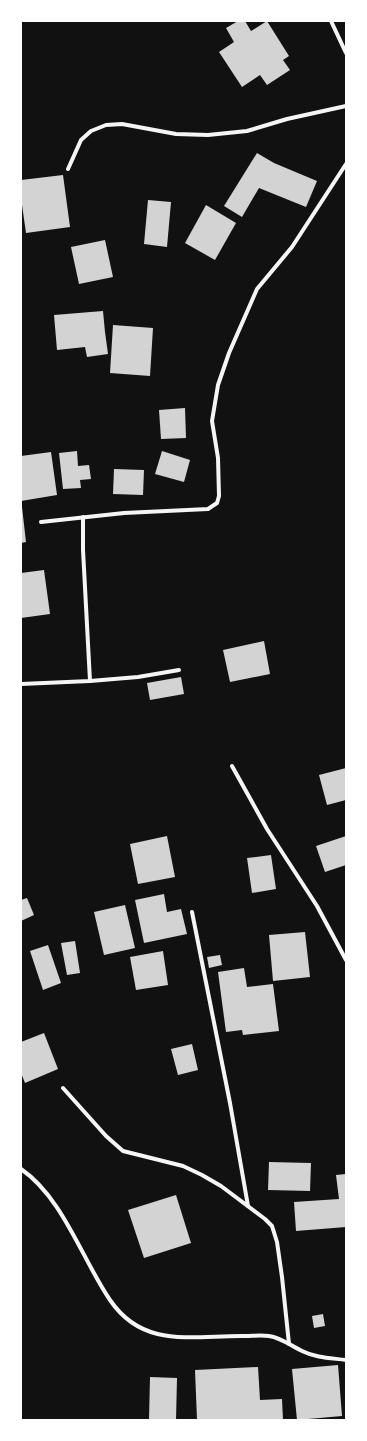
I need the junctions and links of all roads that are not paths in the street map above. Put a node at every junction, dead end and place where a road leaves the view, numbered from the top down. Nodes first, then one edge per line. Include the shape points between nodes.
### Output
1 (331, 21) edge
2 (346, 53) edge
3 (346, 106) edge
4 (346, 164) edge
5 (68, 169) dead end
6 (84, 517) junction
7 (41, 522) dead end
8 (179, 670) dead end
9 (90, 681) junction
10 (21, 684) edge
11 (232, 766) dead end
12 (192, 912) dead end
13 (346, 960) edge
14 (63, 1088) dead end
15 (21, 1169) edge
16 (248, 1206) junction
17 (289, 1344) junction
18 (346, 1360) edge

1 - 2 street
3 - 5 street via 247,131 208,135 176,134 122,124 106,125 91,131 81,140
4 - 6 street via 292,247 257,289 229,353 218,385 212,421 218,458 217,503 208,510
6 - 7 street
6 - 9 street
8 - 9 street
9 - 10 street
11 - 13 street via 267,829 317,906
12 - 16 street
14 - 16 street via 123,1151 183,1166 202,1174
15 - 17 street via 45,1190 110,1301 127,1320 147,1332 171,1338 267,1336
16 - 17 street via 266,1219 275,1233
17 - 18 street via 319,1357

